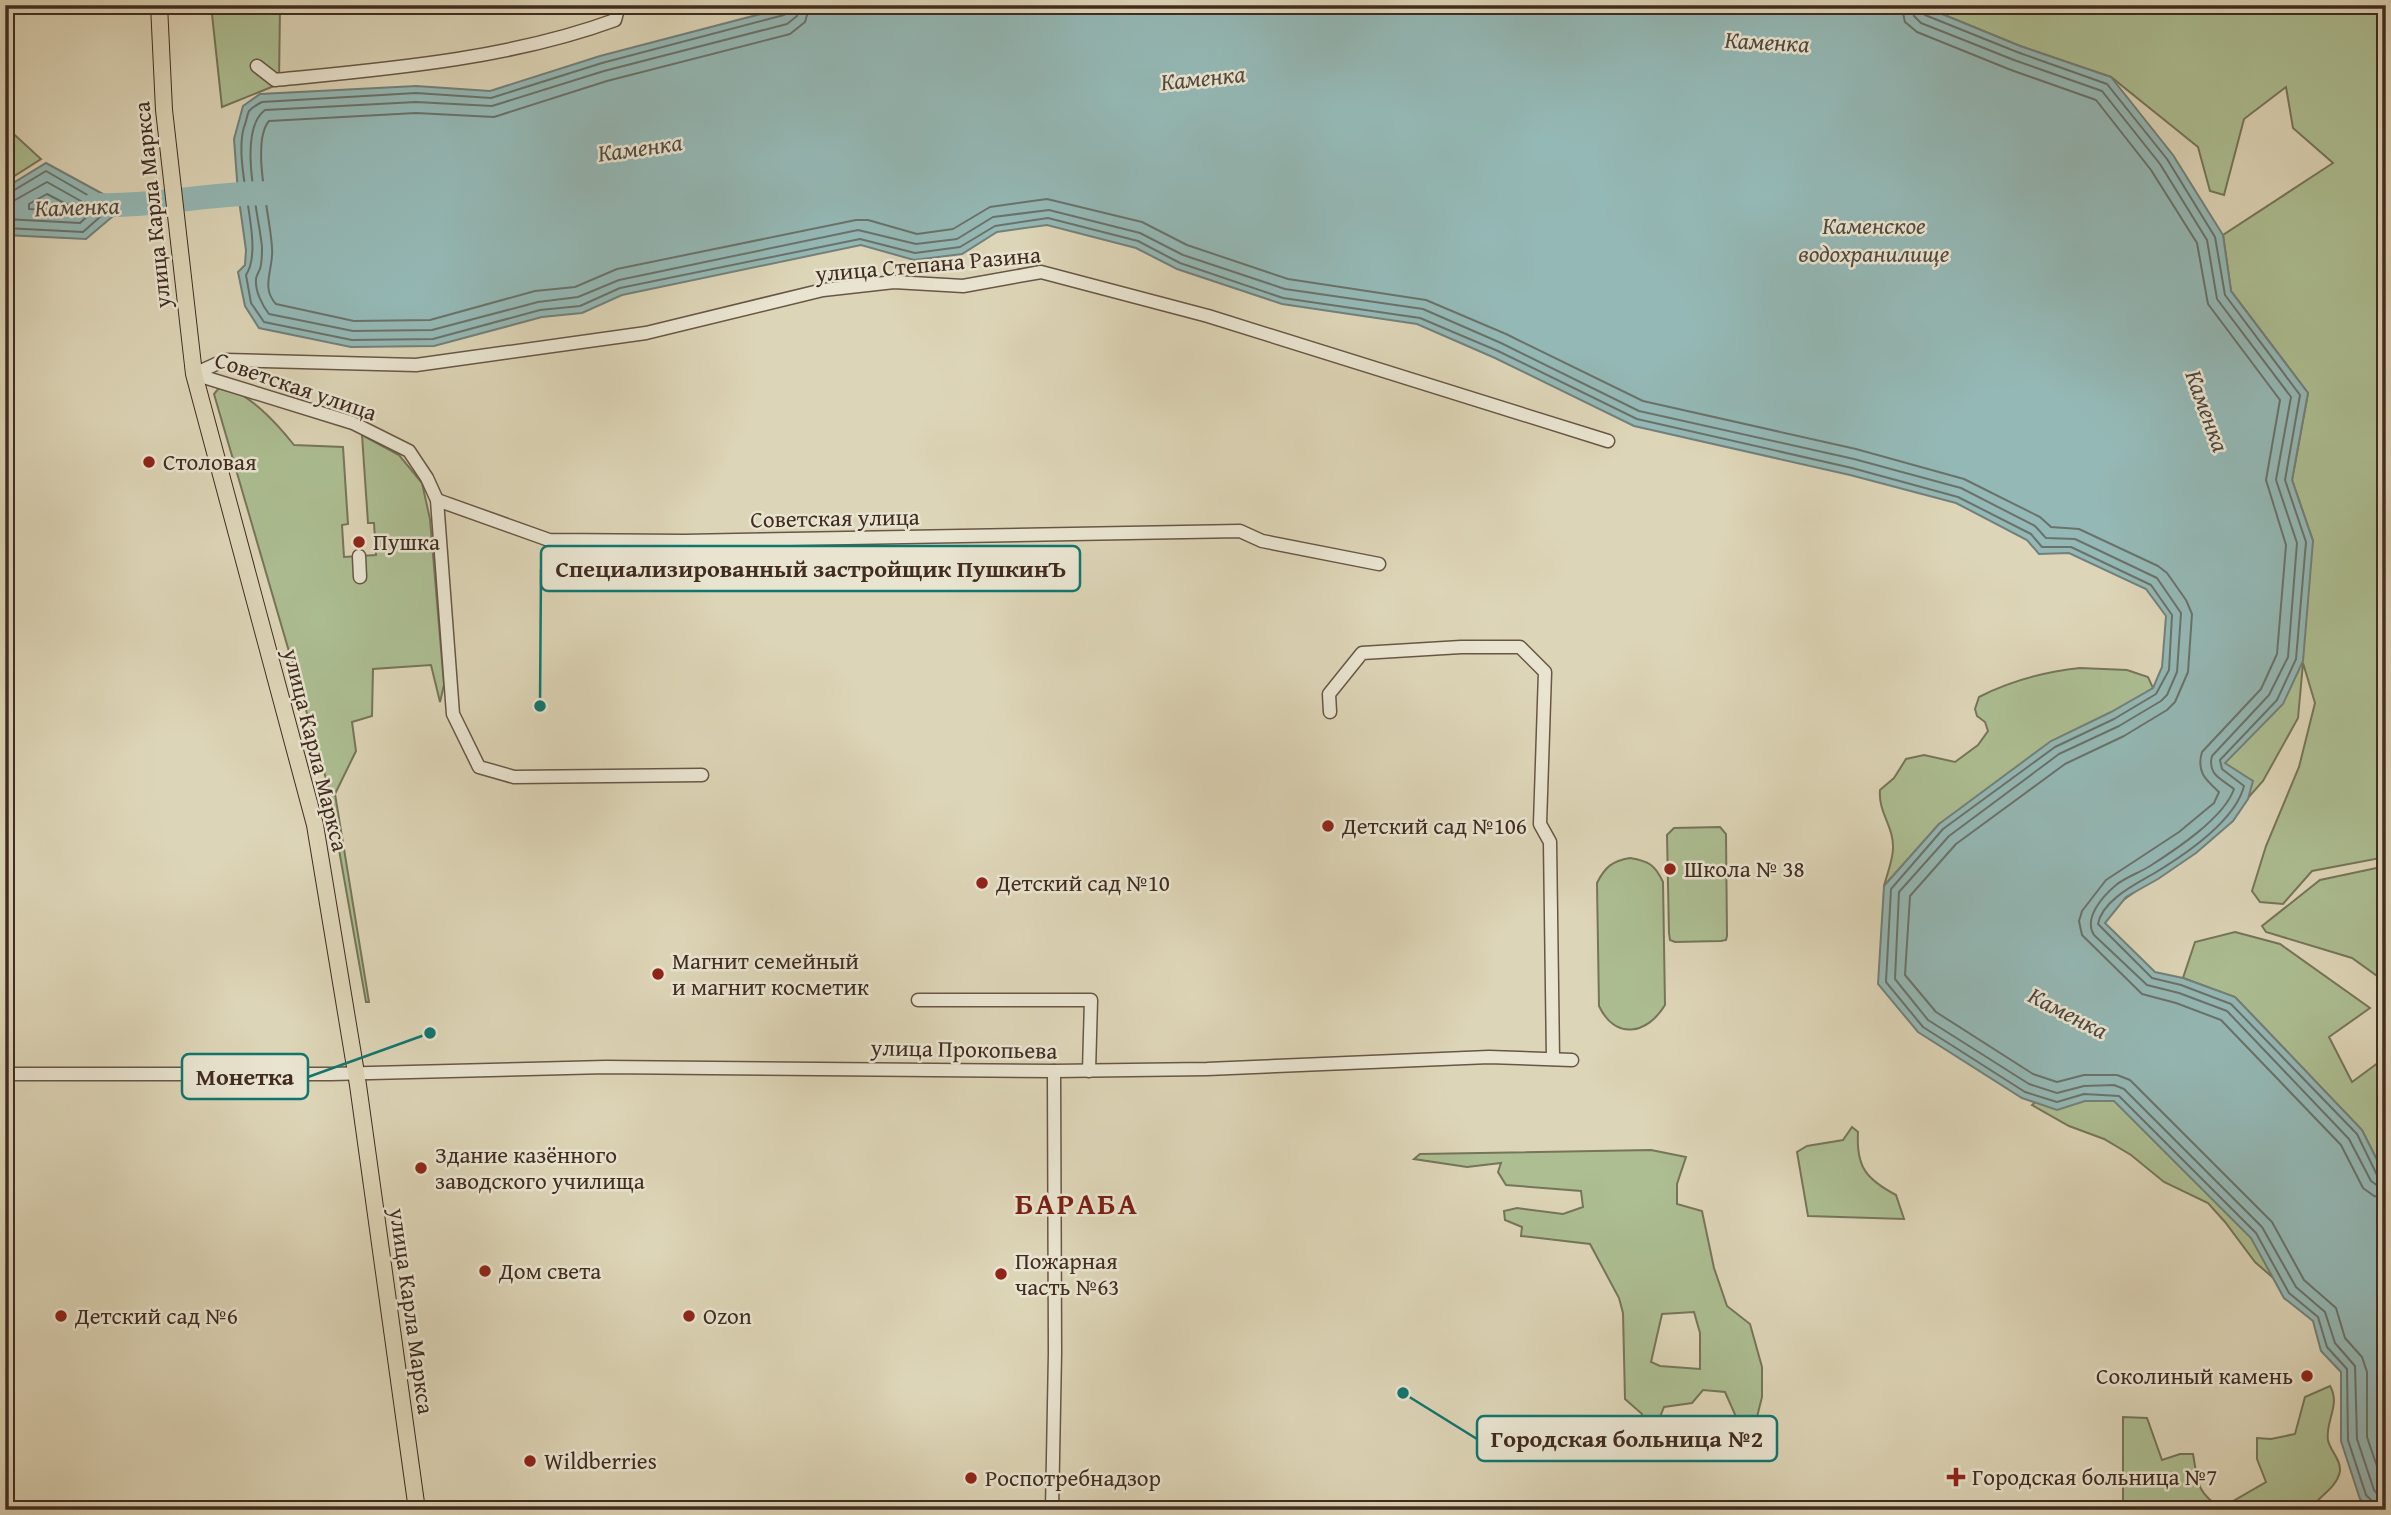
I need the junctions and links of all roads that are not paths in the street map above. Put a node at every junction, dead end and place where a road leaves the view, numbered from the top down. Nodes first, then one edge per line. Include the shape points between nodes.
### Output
1 (159, 5) edge
2 (619, 5) edge
3 (257, 66) dead end
4 (194, 374) junction
5 (1608, 441) dead end
6 (438, 500) junction
7 (359, 556) dead end
8 (1379, 564) dead end
9 (360, 578) dead end
10 (1330, 712) dead end
11 (702, 775) dead end
12 (918, 1000) dead end
13 (1553, 1059) junction
14 (1572, 1060) dead end
15 (1054, 1071) junction
16 (1089, 1071) junction
17 (356, 1072) junction
18 (5, 1074) edge
19 (417, 1510) edge
20 (1052, 1510) edge

1 - 4 main road, улица Карла Маркса via 164,110
2 - 3 street via 615,20 574,36 417,66 275,80
4 - 5 street, улица Степана Разина via 225,360 416,365 646,332 822,290 894,282 963,286 1041,272 1208,316
4 - 6 street, Советская улица via 353,423 409,451
4 - 17 main road, улица Карла Маркса via 315,825
6 - 8 street, Советская улица via 548,540 1240,531 1262,541
6 - 11 street, Советская улица via 453,714 479,767 514,777
7 - 9 street
10 - 13 street via 1329,694 1362,653 1520,647 1545,672 1540,824 1550,842
12 - 16 street via 1091,1000
13 - 14 street, улица Прокопьева
13 - 16 street, улица Прокопьева via 1489,1057
15 - 16 street, улица Прокопьева
15 - 17 street, улица Прокопьева via 606,1067
15 - 20 street
17 - 18 street, улица Прокопьева
17 - 19 main road, улица Карла Маркса

